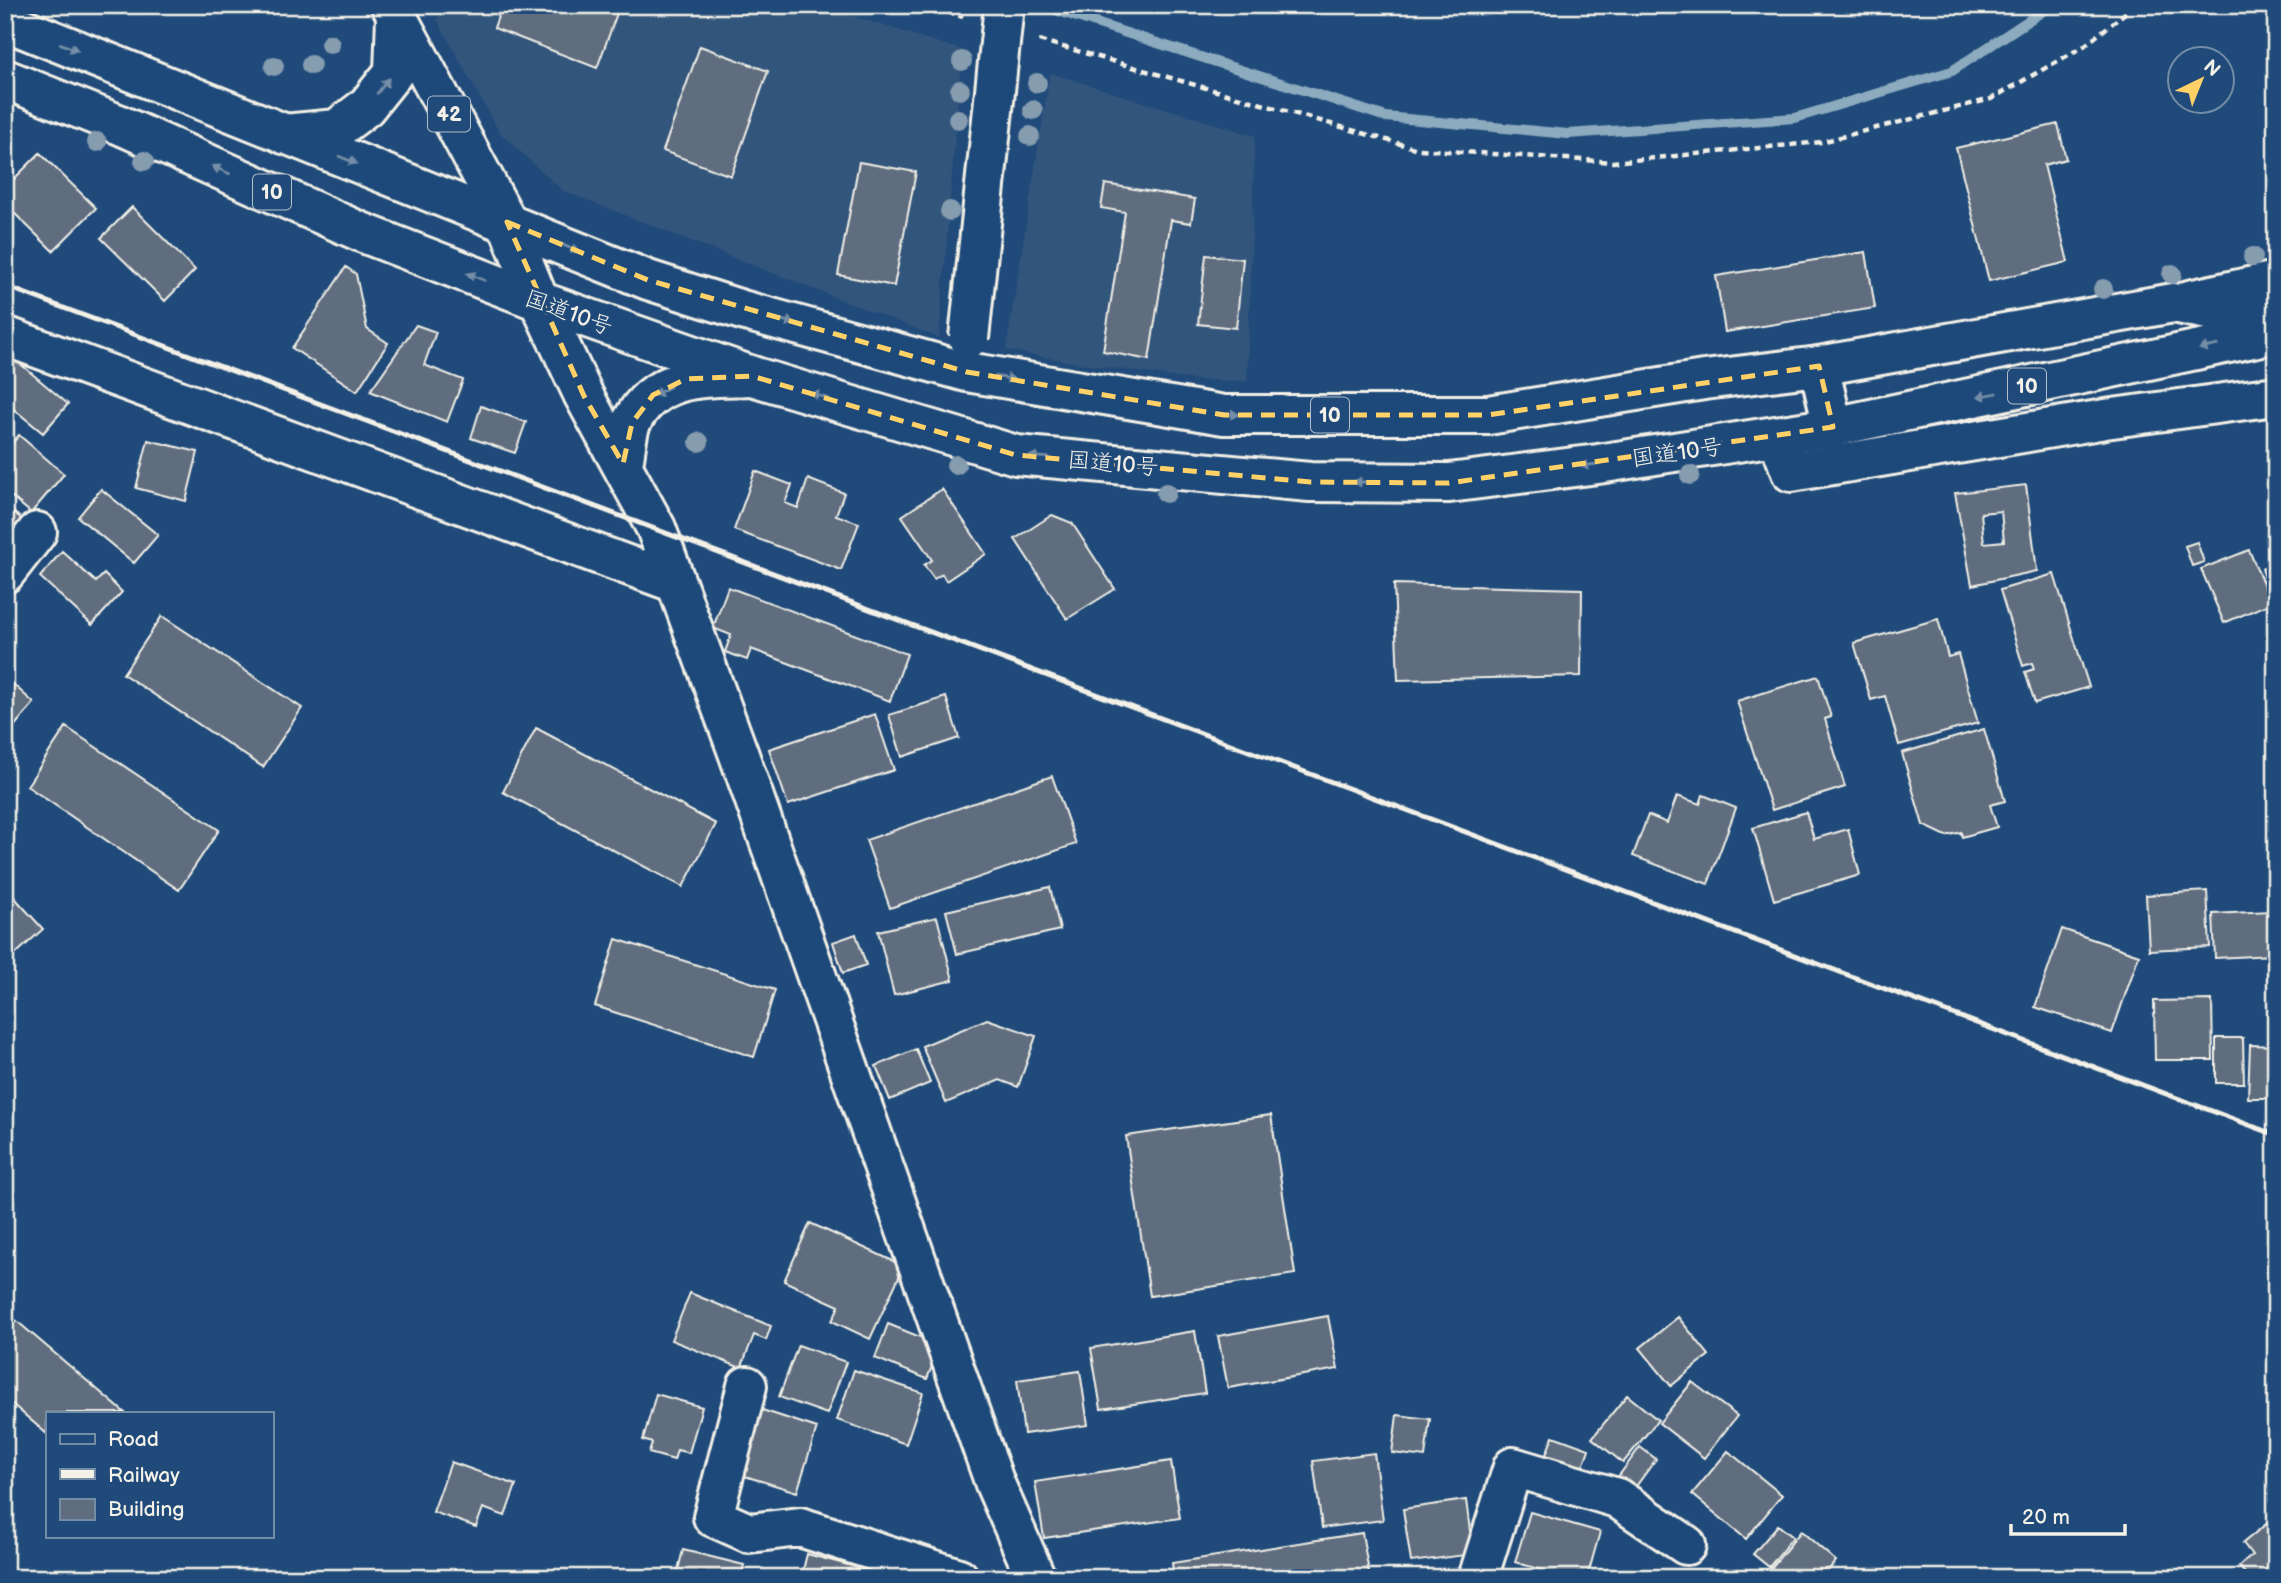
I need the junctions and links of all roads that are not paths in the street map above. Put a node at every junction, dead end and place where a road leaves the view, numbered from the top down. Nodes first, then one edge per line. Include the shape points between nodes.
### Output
1 (1004, 5) edge
2 (394, 10) edge
3 (5, 21) edge
4 (5, 79) edge
5 (284, 134) junction
6 (506, 222) junction
7 (2276, 281) edge
8 (540, 302) junction
9 (2173, 303) junction
10 (2276, 324) edge
11 (2276, 333) edge
12 (5, 336) edge
13 (968, 355) junction
14 (1819, 366) junction
15 (752, 376) junction
16 (2276, 396) edge
17 (1833, 427) junction
18 (1778, 437) junction
19 (623, 464) junction
20 (37, 533) dead end
21 (5, 573) edge
22 (676, 583) junction
23 (747, 1386) dead end
24 (1686, 1545) dead end
25 (959, 1578) edge
26 (1036, 1578) edge
27 (1478, 1578) edge

1 - 13 main road, bridge
5 -> 2 main road via 337,129 366,107 394,72
2 - 6 main road, 42
3 -> 5 main road, 10
8 -> 4 main road, 国道10号 / 10 via 361,232
5 -> 6 main road, 10
6 - 8 main road, 42
6 -> 13 main road, 10 via 648,281 742,310
7 - 9 main road, 10
8 - 15 main road, 国道10号 / 10
8 - 19 main road via 584,396
9 - 10 main road, 10
9 - 14 main road, 10
11 -> 17 main road, 国道10号 / 10
12 - 22 main road
13 -> 14 main road, 10 via 1224,415 1489,415
14 - 17 main road
18 -> 15 main road, 国道10号 / 10 via 1449,483 1310,482 1016,454
15 -> 19 main road via 686,379 653,395 632,423
16 - 18 main road via 2105,419 1791,472
17 - 18 main road, 国道10号 / 10
19 - 22 main road via 656,528
20 - 21 main road
22 - 26 main road via 990,1471
23 - 25 main road via 713,1517 749,1533 800,1527
24 - 27 main road via 1617,1497 1513,1467

